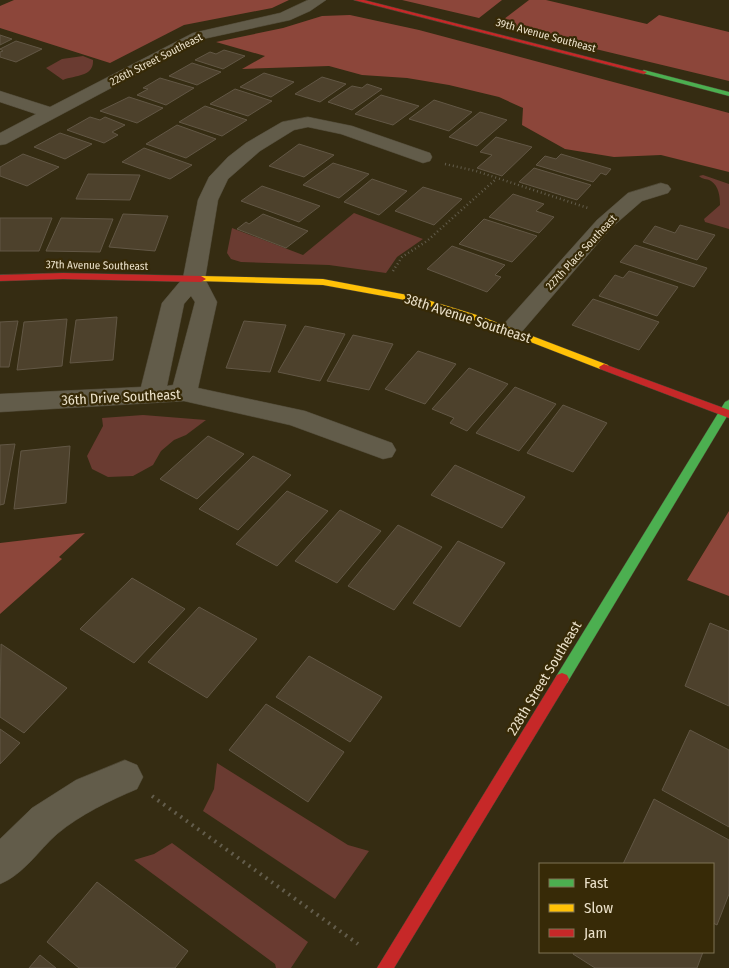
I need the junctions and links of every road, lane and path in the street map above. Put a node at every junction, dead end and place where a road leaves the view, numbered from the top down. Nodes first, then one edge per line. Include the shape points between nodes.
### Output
1 (319, 0) edge
2 (357, 0) edge
3 (729, 94) edge
4 (0, 96) edge
5 (51, 114) junction
6 (0, 140) edge
7 (423, 157) joint
8 (496, 179) junction
9 (661, 189) dead end
10 (613, 216) junction
11 (0, 278) edge
12 (194, 279) junction
13 (380, 293) junction
14 (511, 330) junction
15 (184, 393) junction
16 (152, 395) junction
17 (0, 403) edge
18 (727, 410) edge
19 (383, 450) dead end
20 (125, 777) joint
21 (0, 865) edge
22 (386, 966) edge

1 - 5 street, 226th Street Southeast via 280,18 218,29 198,36
2 - 3 street, 39th Avenue Southeast
4 - 5 street
5 - 6 street, 226th Street Southeast
7 - 8 path
7 - 12 street via 346,130 308,122 288,126 235,161 219,177 208,200
8 - 10 path
8 - 13 path via 427,241 402,257
9 - 10 street, 227th Place Southeast via 635,197
10 - 14 street, 227th Place Southeast
11 - 12 street, 37th Avenue Southeast
12 - 13 street, 38th Avenue Southeast via 323,282
12 - 15 street via 206,302
12 - 16 street via 173,303
13 - 14 street, 38th Avenue Southeast via 418,300
14 - 18 street, 38th Avenue Southeast
15 - 16 street, 36th Drive Southeast
15 - 19 street, 36th Drive Southeast via 296,416
16 - 17 street, 36th Drive Southeast
18 - 22 street, 228th Street Southeast
20 - 21 street via 89,792 45,821
20 - 22 path

